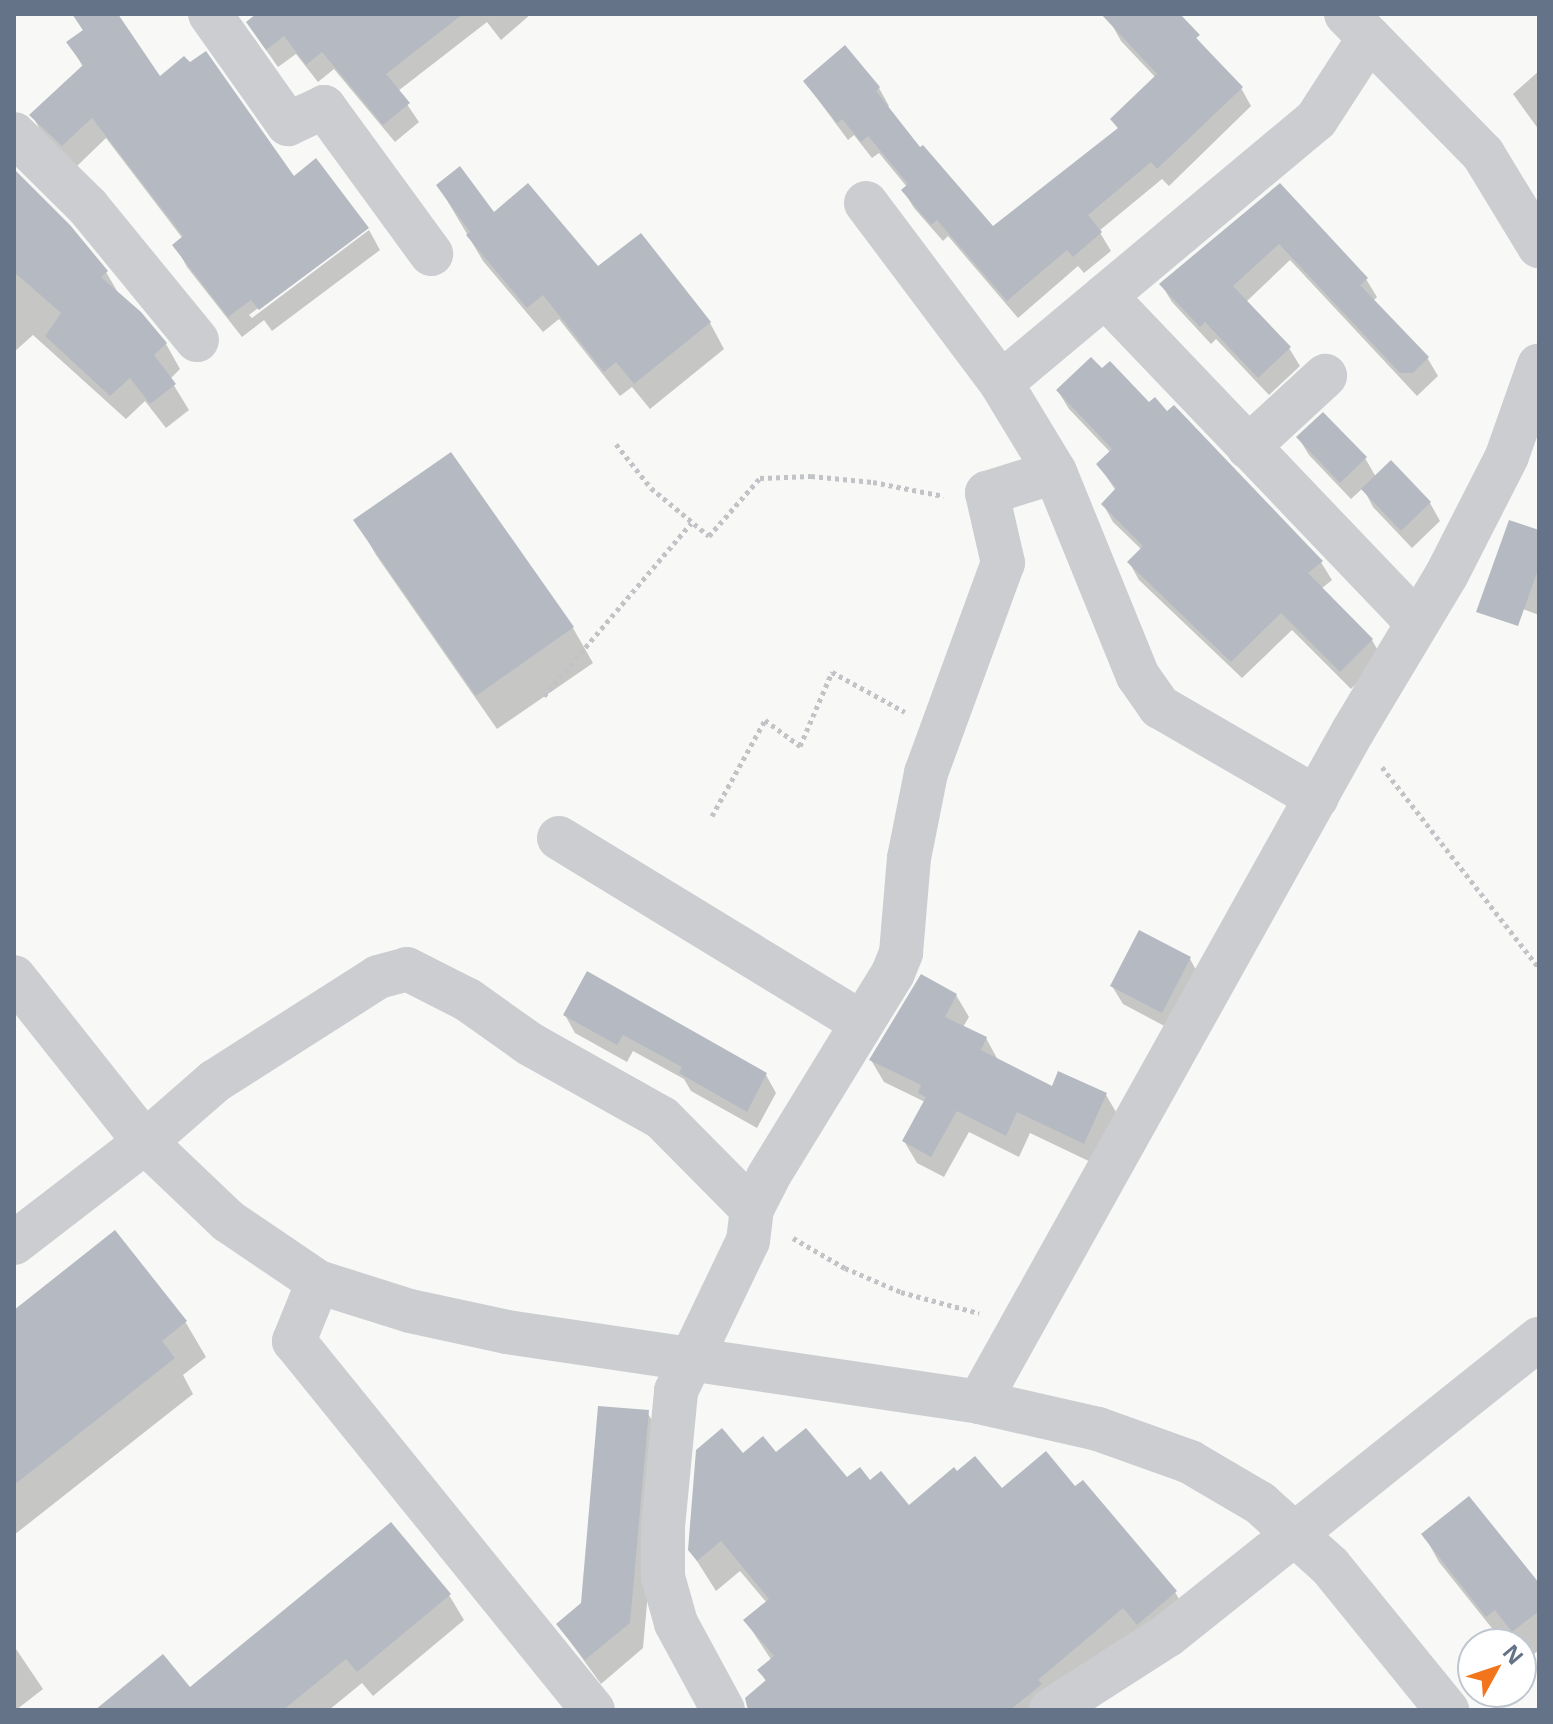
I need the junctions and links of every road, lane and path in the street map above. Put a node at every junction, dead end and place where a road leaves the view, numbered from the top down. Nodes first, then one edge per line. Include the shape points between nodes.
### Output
1 (210, 14) edge
2 (1358, 26) edge
3 (14, 134) edge
4 (866, 203) dead end
5 (1539, 246) edge
6 (431, 254) dead end
7 (1105, 296) junction
8 (197, 340) dead end
9 (1539, 365) edge
10 (1325, 376) dead end
11 (1001, 383) junction
12 (616, 444) dead end
13 (1248, 447) junction
14 (1055, 472) junction
15 (987, 493) junction
16 (691, 523) junction
17 (1417, 623) junction
18 (544, 696) dead end
19 (1353, 731) junction
20 (941, 732) junction
21 (1317, 798) junction
22 (712, 816) dead end
23 (559, 838) dead end
24 (1539, 968) edge
25 (14, 977) edge
26 (862, 1023) junction
27 (145, 1142) junction
28 (752, 1209) junction
29 (14, 1243) edge
30 (318, 1282) junction
31 (1023, 1325) junction
32 (1539, 1339) edge
33 (690, 1358) junction
34 (979, 1402) junction
35 (1296, 1534) junction
36 (593, 1710) edge
37 (723, 1710) edge
38 (1051, 1710) edge
39 (1447, 1710) edge

1 - 6 street via 288,124 324,107
2 - 5 street via 1483,154
2 - 7 street via 1316,120
3 - 8 street via 88,207
4 - 11 street
7 - 11 street
7 - 13 street
9 - 17 street via 1507,456
10 - 13 street
11 - 14 street
12 - 16 path via 651,488
13 - 17 street
14 - 15 street
14 - 21 street via 1138,676 1160,707
15 - 16 path via 942,496 873,482 760,478 709,536
15 - 20 street via 1003,563
16 - 18 path
17 - 19 street
19 - 21 street
19 - 24 path
20 - 22 path via 832,672 800,746 765,720
20 - 26 street via 917,814 901,953
21 - 31 street
23 - 26 street
25 - 27 street
26 - 28 street
27 - 28 street via 215,1081 378,977 407,969 468,1000 530,1044 662,1118
27 - 29 street
27 - 30 street via 228,1221
28 - 31 path via 845,1268 901,1292
28 - 33 street via 748,1241
30 - 33 street via 410,1311 507,1332
30 - 36 street via 294,1341
31 - 34 street
32 - 35 street
33 - 34 street
33 - 37 street via 676,1391 663,1577 676,1623
34 - 35 street via 1098,1429 1190,1462 1260,1503
35 - 38 street via 1168,1635
35 - 39 street via 1363,1603

